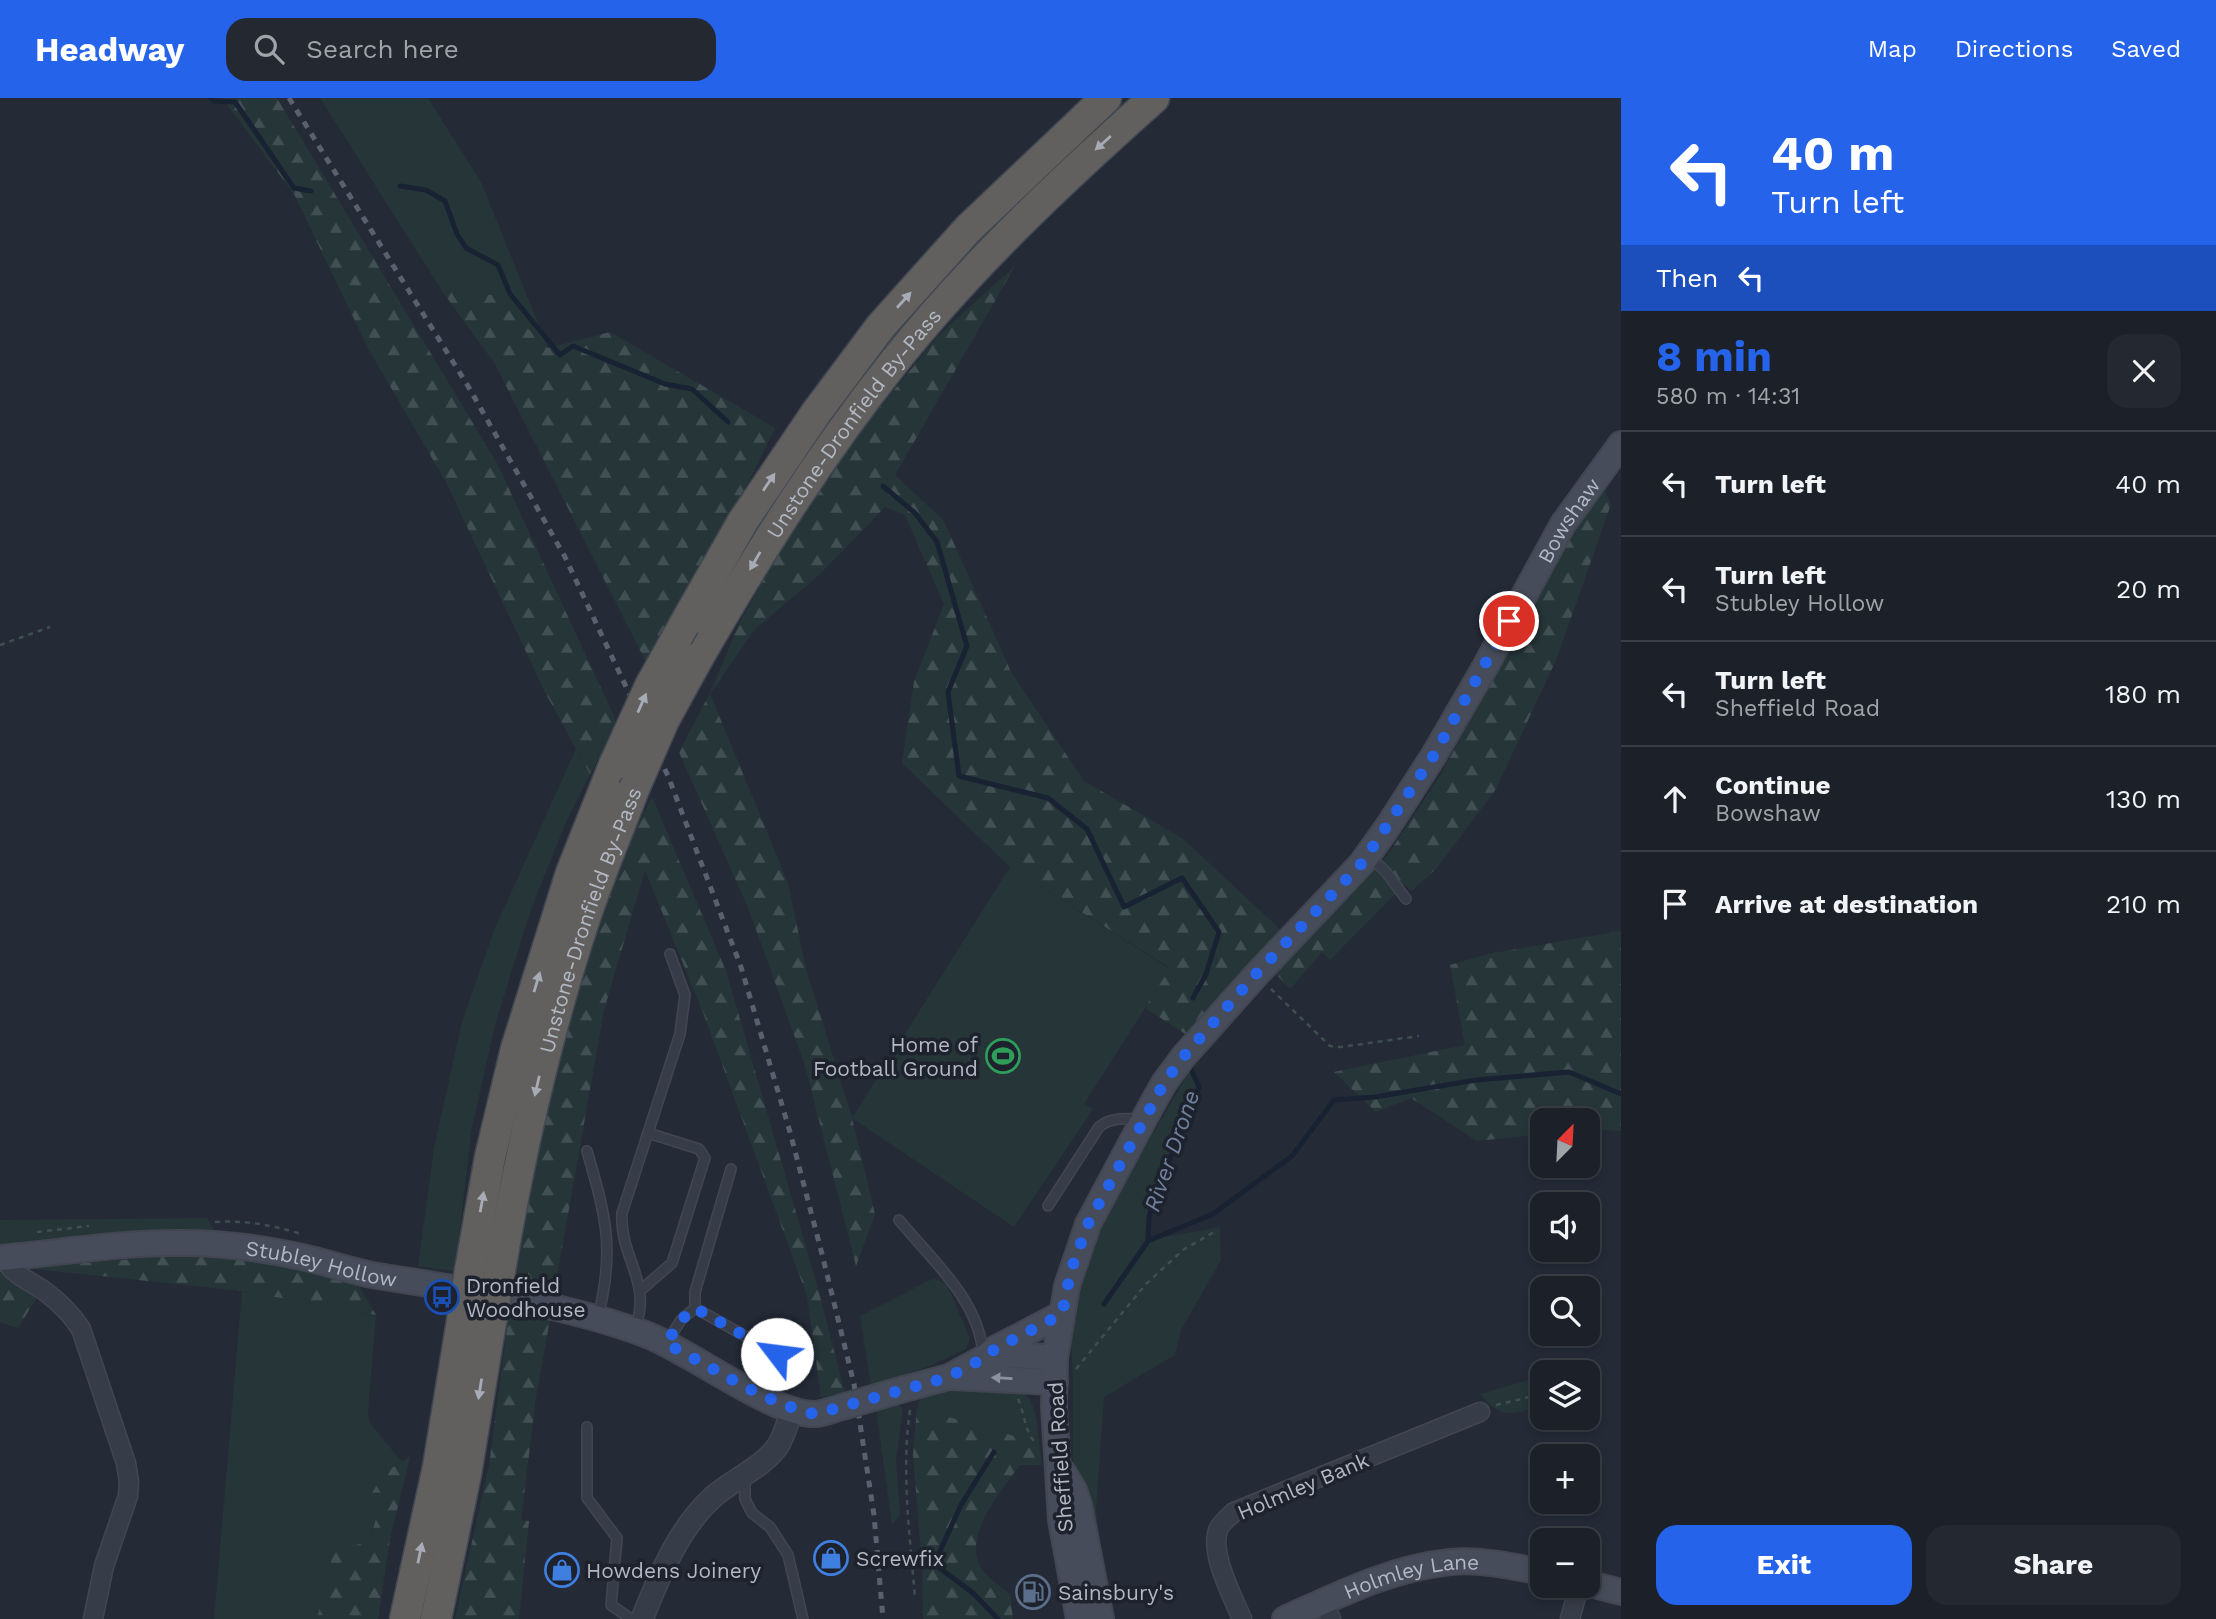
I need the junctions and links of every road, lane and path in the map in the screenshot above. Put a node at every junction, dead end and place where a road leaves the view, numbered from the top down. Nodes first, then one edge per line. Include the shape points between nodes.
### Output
1 (1106, 98) edge
2 (1154, 98) edge
3 (1621, 444) edge
4 (50, 627) dead end
5 (0, 645) edge
6 (1368, 855) junction
7 (1406, 900) dead end
8 (670, 954) dead end
9 (1256, 974) junction
10 (1201, 1036) joint
11 (1419, 1036) dead end
12 (1144, 1119) junction
13 (648, 1133) junction
14 (587, 1151) dead end
15 (731, 1169) dead end
16 (1048, 1206) dead end
17 (899, 1220) dead end
18 (1214, 1232) dead end
19 (2, 1258) edge
20 (641, 1290) junction
21 (695, 1308) junction
22 (1062, 1314) junction
23 (598, 1319) junction
24 (477, 1322) junction
25 (634, 1330) junction
26 (666, 1344) junction
27 (777, 1354) dead end
28 (984, 1358) junction
29 (1055, 1370) junction
30 (949, 1377) junction
31 (909, 1387) junction
32 (1013, 1390) dead end
33 (1530, 1397) edge
34 (793, 1409) junction
35 (1480, 1412) joint
36 (587, 1427) dead end
37 (1059, 1464) junction
38 (745, 1474) junction
39 (1530, 1570) edge
40 (1600, 1586) edge
41 (1621, 1592) edge
42 (915, 1598) dead end
43 (1576, 1598) edge
44 (1327, 1610) edge
45 (93, 1619) edge
46 (405, 1619) edge
47 (436, 1619) edge
48 (631, 1619) edge
49 (642, 1619) edge
50 (803, 1619) edge
51 (1079, 1619) edge
52 (1101, 1619) edge
53 (1242, 1619) edge
54 (1285, 1619) edge
55 (1570, 1619) edge

24 -> 1 highway, Unstone-Dronfield By-Pass, bridge via 470,1270 516,1049 571,873 650,686 743,521 881,326 968,229
2 -> 24 highway, Unstone-Dronfield By-Pass, bridge via 1066,176 895,360 765,542 698,658 634,789 583,923 541,1065 499,1277
3 - 6 main road, Bowshaw via 1563,524 1434,755
4 - 5 path
6 - 7 lane
6 - 9 main road, Bowshaw
8 - 13 lane via 685,995 685,1010
9 - 10 main road, Bowshaw
9 - 11 path via 1330,1046
10 - 12 main road, Sheffield Road via 1164,1083
12 - 16 lane via 1119,1119 1098,1127
12 - 22 main road, Sheffield Road via 1088,1224
13 - 20 lane via 621,1228
13 - 20 lane via 699,1149 705,1158 672,1263
14 - 23 lane via 608,1241 607,1280
15 - 21 lane via 695,1292
17 - 28 lane via 967,1301 983,1342
18 - 29 path via 1183,1250 1146,1284 1077,1369
19 - 23 main road, Stubley Hollow via 174,1242 239,1245
19 - 45 street via 74,1318 81,1329 126,1463 128,1496 104,1566
20 - 25 lane
21 - 26 lane
21 - 27 lane
22 - 28 main road, Stubley Hollow
22 - 29 main road, Sheffield Road
23 - 25 main road, Stubley Hollow
46 -> 24 highway, Unstone-Dronfield By-Pass via 438,1467
24 -> 47 highway, Unstone-Dronfield By-Pass via 466,1474
25 - 26 main road, Stubley Hollow
26 - 34 main road, Stubley Hollow
28 - 29 main road, Stubley Hollow via 1018,1355
28 - 30 main road, Stubley Hollow
29 -> 30 main road, Stubley Hollow
29 - 37 main road, Sheffield Road
30 - 31 main road, Stubley Hollow
31 - 34 main road, Stubley Hollow, bridge via 815,1414
31 - 42 path via 907,1491
32 - 37 path via 1030,1437
33 - 35 path
34 - 38 street via 778,1446
35 - 53 street, Holmley Bank via 1234,1512 1218,1530 1216,1542 1219,1562
36 - 48 lane via 587,1498 617,1538 611,1605
37 - 51 main road, Sheffield Road via 1062,1520
37 - 52 main road via 1079,1505
38 - 49 street via 711,1498 686,1529
38 - 50 lane via 745,1499 752,1513 770,1527 788,1555
39 - 44 main road, Holmley Lane via 1452,1562 1417,1567 1381,1577
40 - 41 main road
43 - 55 street
44 - 54 main road, Holmley Lane

